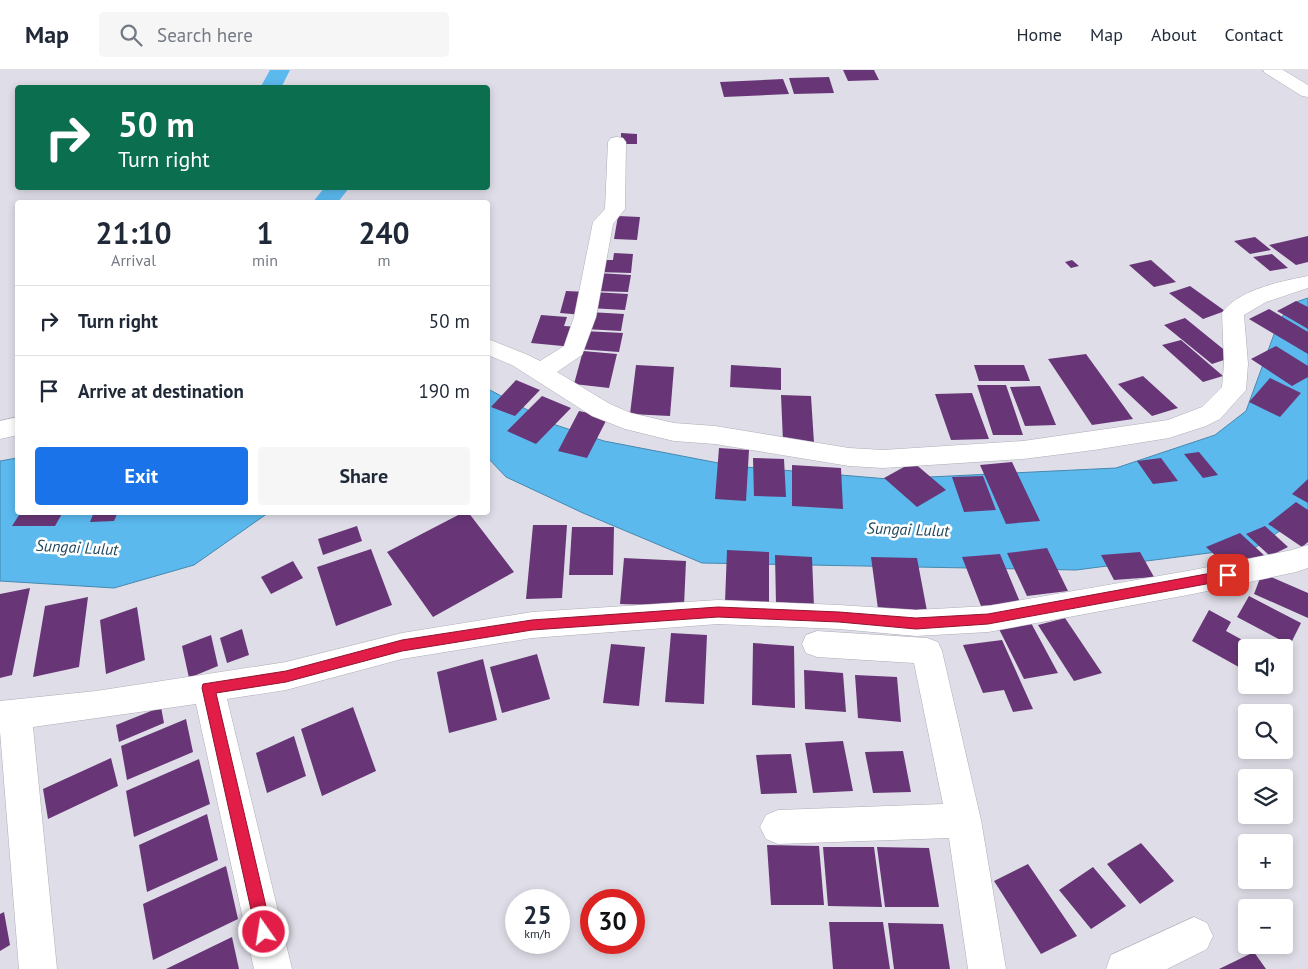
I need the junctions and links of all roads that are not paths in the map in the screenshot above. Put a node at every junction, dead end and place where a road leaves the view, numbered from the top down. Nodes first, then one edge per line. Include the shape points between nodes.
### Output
1 (1271, 70) edge
2 (1308, 92) edge
3 (617, 142) dead end
4 (1308, 282) edge
5 (490, 348) edge
6 (539, 373) junction
7 (15, 427) edge
8 (0, 430) edge
9 (1308, 556) edge
10 (817, 644) dead end
11 (208, 688) junction
12 (8, 715) edge
13 (964, 820) junction
14 (778, 827) dead end
15 (1194, 936) dead end
16 (38, 969) edge
17 (273, 969) edge
18 (987, 969) edge
19 (1125, 969) edge

1 - 2 street
3 - 6 street via 615,209 603,222 585,317 574,350
4 - 6 street via 1260,297 1233,314 1234,390 1211,413 1169,428 1094,442 971,454 882,458 849,456 715,435 674,432 625,420 601,410
5 - 6 street via 520,360
7 - 8 street
9 - 11 street via 1193,582 988,619 916,623 718,612 532,625 402,646 286,676
10 - 13 street via 927,652
11 - 12 street
11 - 17 street
12 - 16 street
13 - 14 street
13 - 18 street
15 - 19 street

